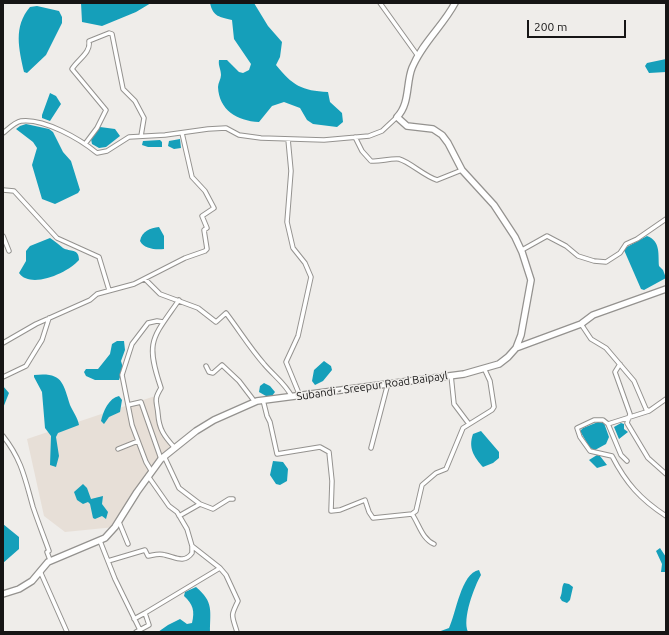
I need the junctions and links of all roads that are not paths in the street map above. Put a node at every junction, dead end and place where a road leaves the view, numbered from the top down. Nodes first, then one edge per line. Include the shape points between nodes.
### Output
1 (380, 3) edge
2 (454, 3) edge
3 (418, 56) junction
4 (397, 117) junction
5 (3, 133) edge
6 (182, 133) junction
7 (141, 136) junction
8 (355, 137) junction
9 (288, 139) junction
10 (85, 144) junction
11 (462, 170) junction
12 (3, 190) edge
13 (666, 219) edge
14 (3, 236) edge
15 (522, 250) junction
16 (9, 251) dead end
17 (145, 279) junction
18 (666, 289) edge
19 (109, 290) junction
20 (178, 300) junction
21 (49, 318) junction
22 (163, 322) junction
23 (581, 324) junction
24 (3, 343) edge
25 (516, 348) junction
26 (620, 364) junction
27 (206, 366) dead end
28 (484, 368) junction
29 (451, 375) junction
30 (3, 377) edge
31 (388, 383) junction
32 (300, 396) junction
33 (292, 397) junction
34 (666, 399) edge
35 (263, 400) junction
36 (255, 402) junction
37 (128, 405) junction
38 (649, 411) junction
39 (629, 417) junction
40 (469, 424) junction
41 (608, 424) junction
42 (3, 436) edge
43 (138, 441) junction
44 (174, 447) junction
45 (371, 448) dead end
46 (118, 449) dead end
47 (162, 458) junction
48 (627, 461) dead end
49 (150, 474) junction
50 (666, 474) edge
51 (233, 499) dead end
52 (200, 504) junction
53 (412, 514) junction
54 (179, 516) junction
55 (666, 516) edge
56 (118, 522) junction
57 (100, 541) junction
58 (128, 544) dead end
59 (434, 544) dead end
60 (192, 546) junction
61 (50, 560) junction
62 (108, 561) junction
63 (220, 568) junction
64 (40, 571) junction
65 (3, 594) edge
66 (145, 613) junction
67 (134, 618) junction
68 (140, 631) edge
69 (67, 632) edge
70 (237, 632) edge

1 - 3 street
2 - 3 street
3 - 4 street via 411,69 404,107
4 - 8 street via 382,131 369,136
4 - 11 street, Subandi - Sreepur Road Baipayl via 407,126 433,129 442,135
5 - 10 street via 21,121 35,122 68,132
6 - 7 street
6 - 9 street via 226,128 239,135
6 - 17 street via 192,177 205,191 214,208 202,216 207,228 204,230 207,249
7 - 10 street via 129,137 107,151 97,153
7 - 10 street via 144,118 135,101 123,88 112,34 109,33 89,41 90,47 87,52 72,68 106,110
8 - 9 street via 324,140
8 - 11 street via 371,160 400,160 437,180
9 - 32 street via 292,171 287,222 295,252 305,263 311,277 298,336 286,362
11 - 15 street, Subandi - Sreepur Road Baipayl via 494,205
12 - 19 street via 14,190 57,238 99,257
13 - 15 street via 637,240 626,244 620,253 606,262 578,256 547,236
14 - 16 street
15 - 25 street, Subandi - Sreepur Road Baipayl via 530,288 521,336
17 - 19 street
17 - 20 street via 160,294
18 - 23 street via 593,315
19 - 21 street
20 - 22 street
20 - 33 street via 198,308 216,322 226,313 263,364 288,389
21 - 24 street
21 - 30 street via 42,340 26,366
22 - 37 street via 148,323 132,344 122,375
22 - 44 street via 151,347 161,388 155,396 155,403 162,433
23 - 25 street
23 - 26 street via 591,339 606,348
25 - 28 street, Subandi - Sreepur Road Baipayl via 499,364
26 - 38 street via 634,381
26 - 39 street via 615,372
27 - 36 street via 209,372 213,373 222,365 239,381
28 - 29 street, Subandi - Sreepur Road Baipayl
28 - 40 street via 490,381 494,406 492,410
29 - 31 street, Subandi - Sreepur Road Baipayl
29 - 40 street via 454,404
31 - 32 street, Subandi - Sreepur Road Baipayl
31 - 45 street
32 - 33 street, Subandi - Sreepur Road Baipayl
33 - 35 street, Subandi - Sreepur Road Baipayl
34 - 38 street
35 - 36 street, Subandi - Sreepur Road Baipayl
35 - 53 street via 276,454 320,446 329,452 332,481 331,511 365,500 373,518
36 - 44 street, Subandi - Sreepur Road Baipayl via 214,420
37 - 43 street
37 - 47 street via 141,402
38 - 39 street
39 - 41 street
39 - 50 street via 627,423 641,447 654,464
40 - 53 street via 463,428 446,469 436,473 422,485 416,510
41 - 48 street via 621,455
41 - 55 street via 603,420 594,420 577,428 590,451 612,456 634,491
42 - 61 street via 18,459 26,479
43 - 46 street
43 - 49 street
44 - 47 street, Subandi - Sreepur Road Baipayl
47 - 49 street, Subandi - Sreepur Road Baipayl
47 - 52 street via 179,488
49 - 54 street via 169,506
49 - 56 street, Subandi - Sreepur Road Baipayl
51 - 52 street via 213,509
52 - 54 street
53 - 59 street via 421,532
54 - 60 street via 187,529
56 - 57 street, Subandi - Sreepur Road Baipayl
56 - 58 street
57 - 61 street, Subandi - Sreepur Road Baipayl
57 - 62 street
60 - 62 street via 189,557 181,560 164,555 148,556 145,550
60 - 63 street
61 - 64 street, Subandi - Sreepur Road Baipayl
62 - 67 street
63 - 66 street
63 - 70 street via 238,601 232,615
64 - 65 street, Subandi - Sreepur Road Baipayl via 32,581
64 - 69 street
66 - 67 street
66 - 68 street via 149,625
67 - 68 street

